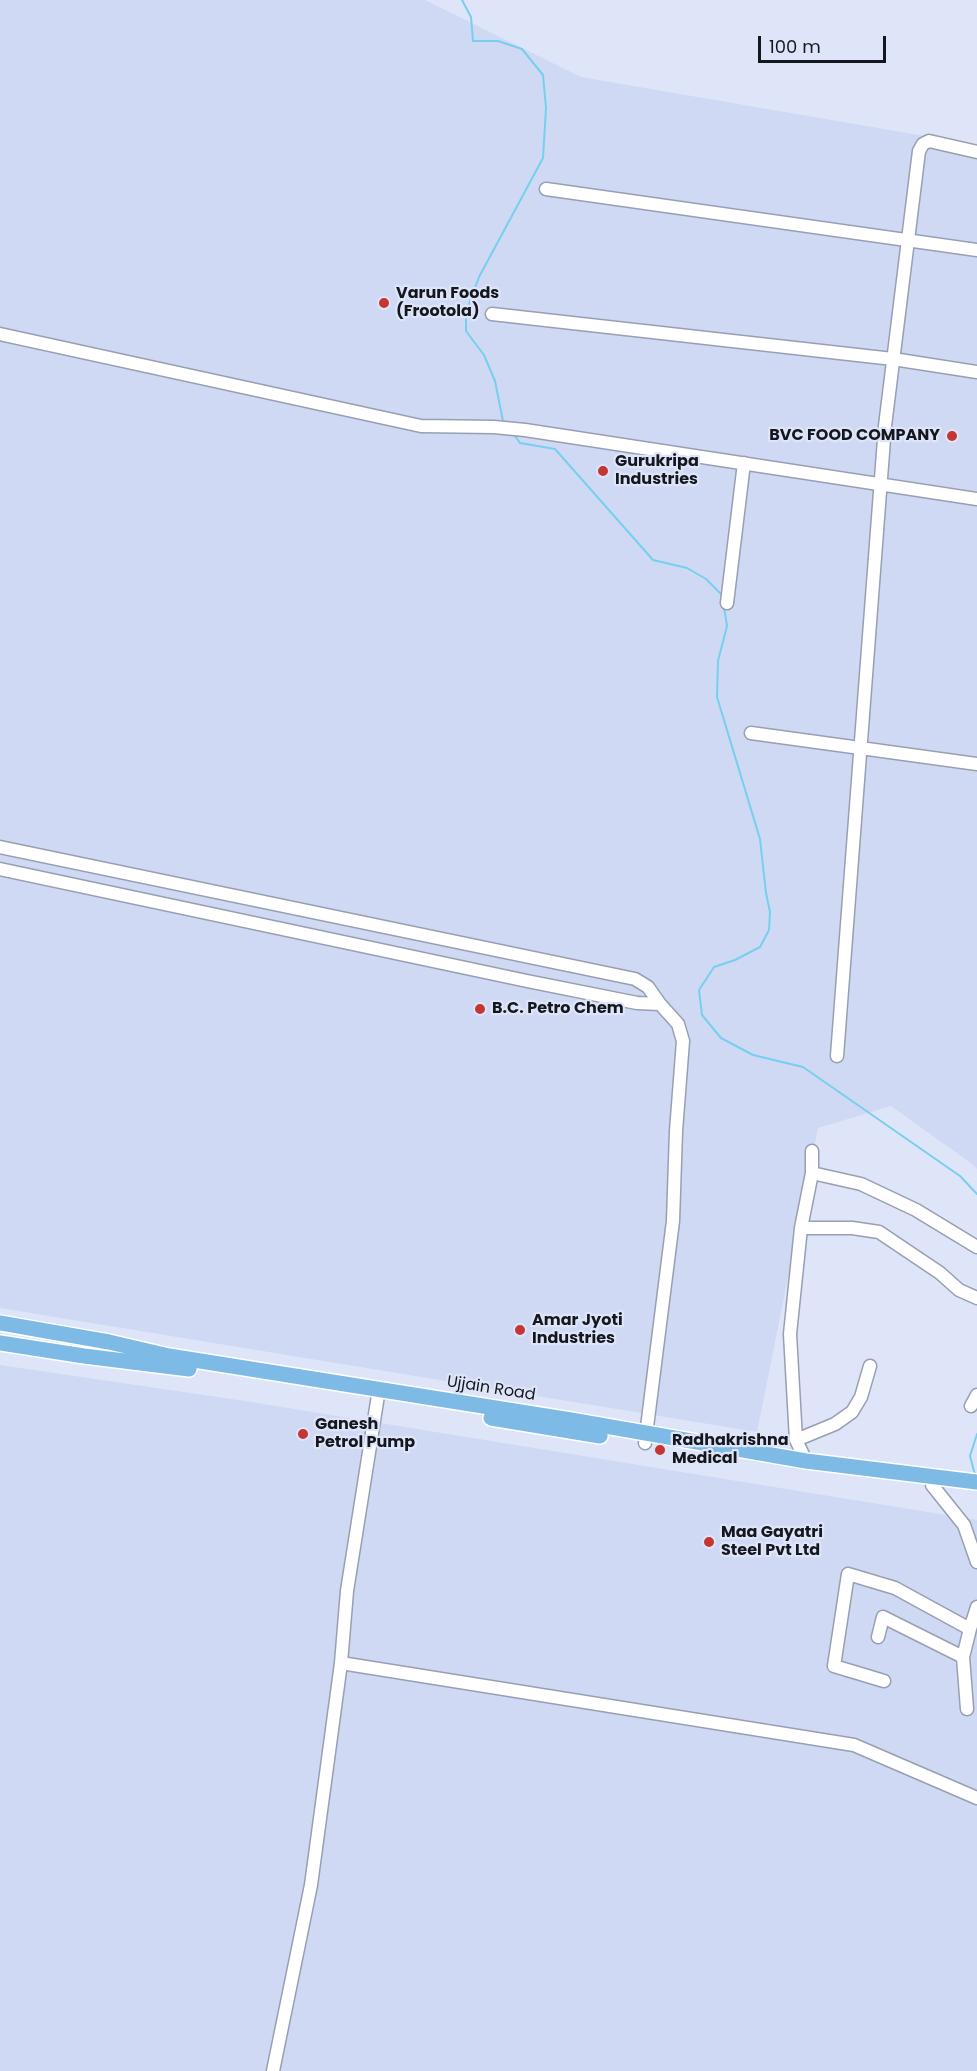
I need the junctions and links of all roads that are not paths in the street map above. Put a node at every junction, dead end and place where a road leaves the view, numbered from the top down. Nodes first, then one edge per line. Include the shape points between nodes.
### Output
1 (977, 152) edge
2 (546, 189) dead end
3 (908, 239) junction
4 (977, 250) edge
5 (492, 314) dead end
6 (0, 334) edge
7 (893, 359) junction
8 (977, 372) edge
9 (744, 463) junction
10 (881, 484) junction
11 (977, 499) edge
12 (727, 603) dead end
13 (751, 733) dead end
14 (862, 748) junction
15 (977, 764) edge
16 (0, 847) edge
17 (0, 869) edge
18 (660, 1004) junction
19 (837, 1056) dead end
20 (812, 1151) dead end
21 (812, 1173) junction
22 (801, 1228) junction
23 (977, 1247) edge
24 (977, 1298) edge
25 (0, 1323) edge
26 (0, 1342) edge
27 (870, 1366) dead end
28 (378, 1394) junction
29 (645, 1438) junction
30 (796, 1440) junction
31 (806, 1461) junction
32 (977, 1482) edge
33 (960, 1484) junction
34 (932, 1485) junction
35 (977, 1492) edge
36 (977, 1562) edge
37 (977, 1607) edge
38 (970, 1629) junction
39 (878, 1637) dead end
40 (963, 1657) junction
41 (341, 1663) junction
42 (884, 1681) dead end
43 (968, 1709) dead end
44 (977, 1798) edge
45 (273, 2071) edge

1 - 3 street via 930,141 923,144
2 - 3 street
3 - 4 street
3 - 7 street
5 - 7 street
6 - 9 street via 421,426 525,430
7 - 8 street
7 - 10 street
9 - 10 street
9 - 12 street
10 - 11 street
10 - 14 street
13 - 14 street
14 - 15 street
14 - 19 street
16 - 18 street via 635,979 648,987
17 - 18 street via 527,981
18 - 29 street via 678,1024 683,1041 673,1221
20 - 21 street
21 - 22 street
21 - 23 street via 861,1184 916,1210
22 - 24 street via 879,1232 958,1290
22 - 30 street via 789,1334
25 - 28 main road, Ujjain Road
26 - 28 main road, Ujjain Road
27 - 30 street via 852,1412 835,1424
28 - 29 main road, Ujjain Road
28 - 41 street via 347,1591
29 - 31 main road, Ujjain Road
29 - 34 main road, Ujjain Road via 827,1471
30 - 31 street
31 - 33 main road, Ujjain Road
32 - 33 main road, Ujjain Road
33 - 34 main road, Ujjain Road
33 - 35 main road, Ujjain Road
34 - 36 street via 964,1525
37 - 38 street
38 - 40 street
38 - 42 street via 895,1588 848,1574 834,1666
39 - 40 street via 883,1617
40 - 43 street
41 - 44 street via 854,1745
41 - 45 street via 311,1885

